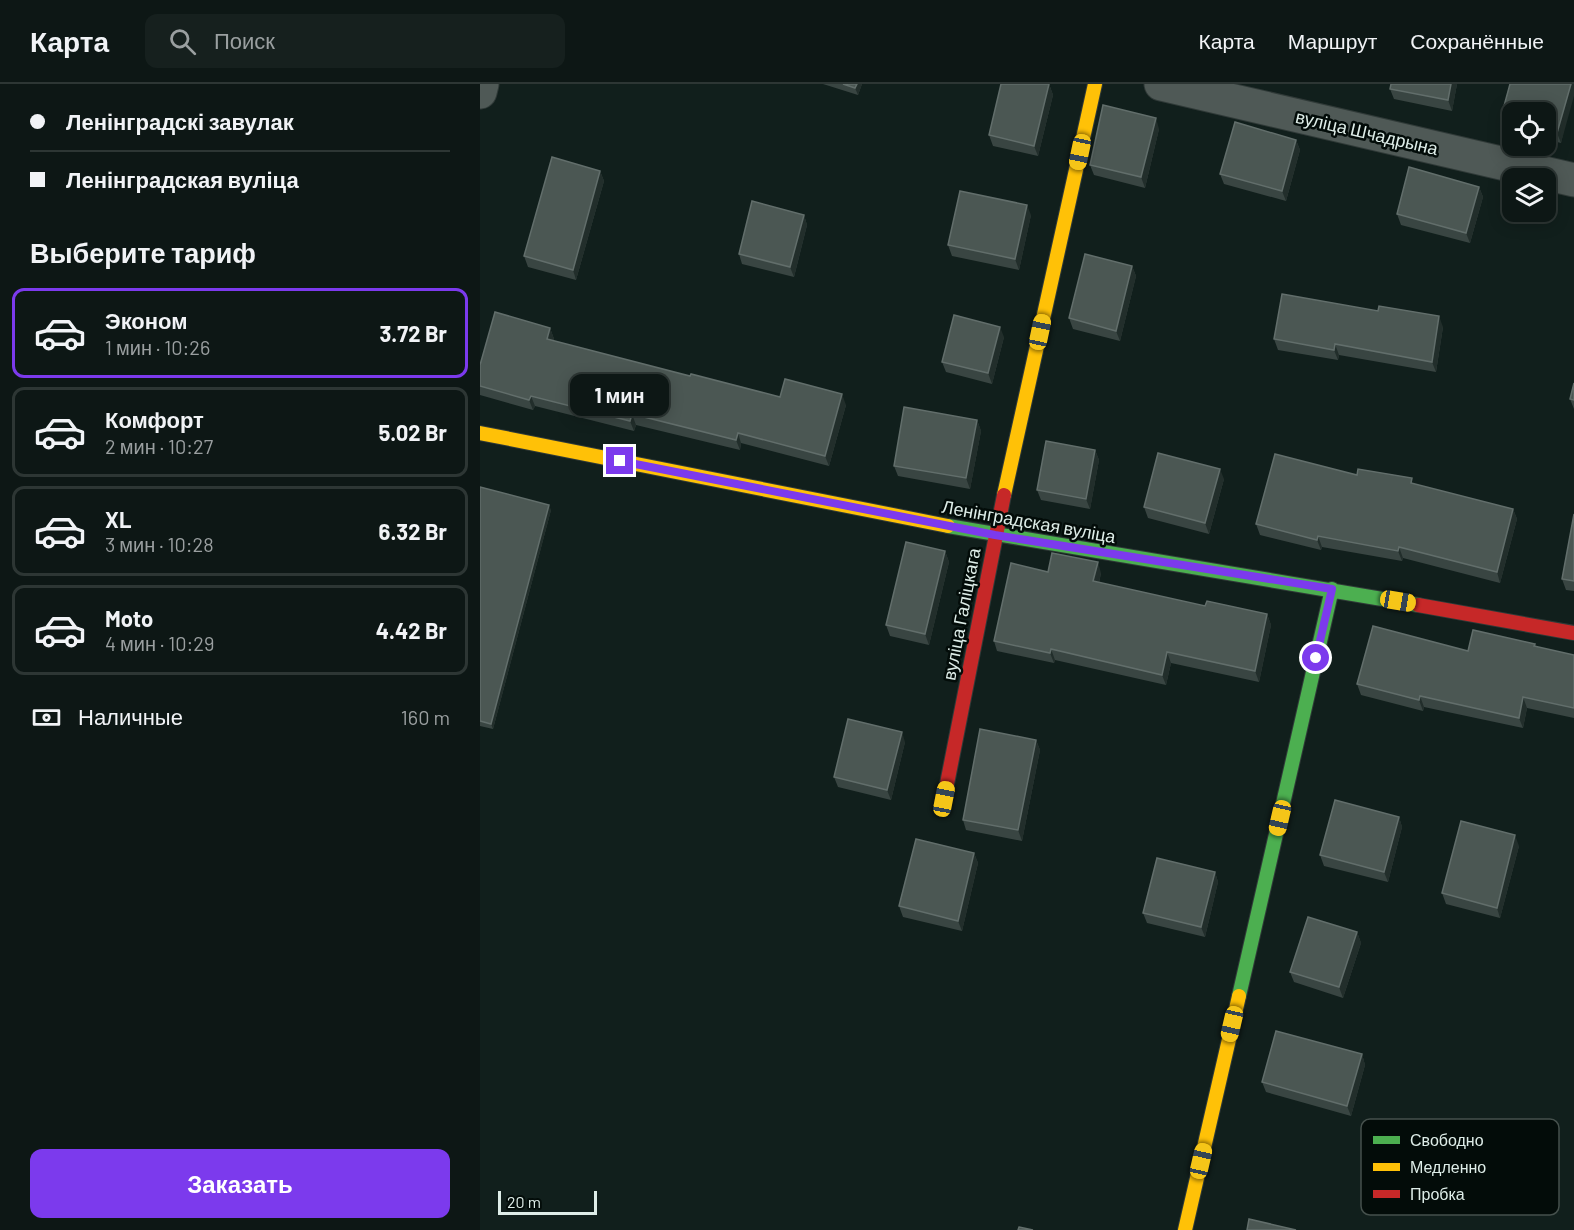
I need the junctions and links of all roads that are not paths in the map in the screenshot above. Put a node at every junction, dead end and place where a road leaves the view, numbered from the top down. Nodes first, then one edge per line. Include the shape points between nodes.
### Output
1 (482, 84) edge
2 (1095, 84) edge
3 (1161, 84) edge
4 (480, 92) edge
5 (1574, 180) edge
6 (480, 433) edge
7 (995, 535) junction
8 (1332, 589) junction
9 (1574, 633) edge
10 (944, 799) dead end
11 (1185, 1230) edge

1 - 4 street
2 - 7 street, вуліца Галіцкага
3 - 5 street, вуліца Шчадрына
6 - 7 street, Ленінградская вуліца
7 - 8 street, Ленінградская вуліца
7 - 10 street, вуліца Галіцкага
8 - 9 street, Ленінградская вуліца
8 - 11 street

